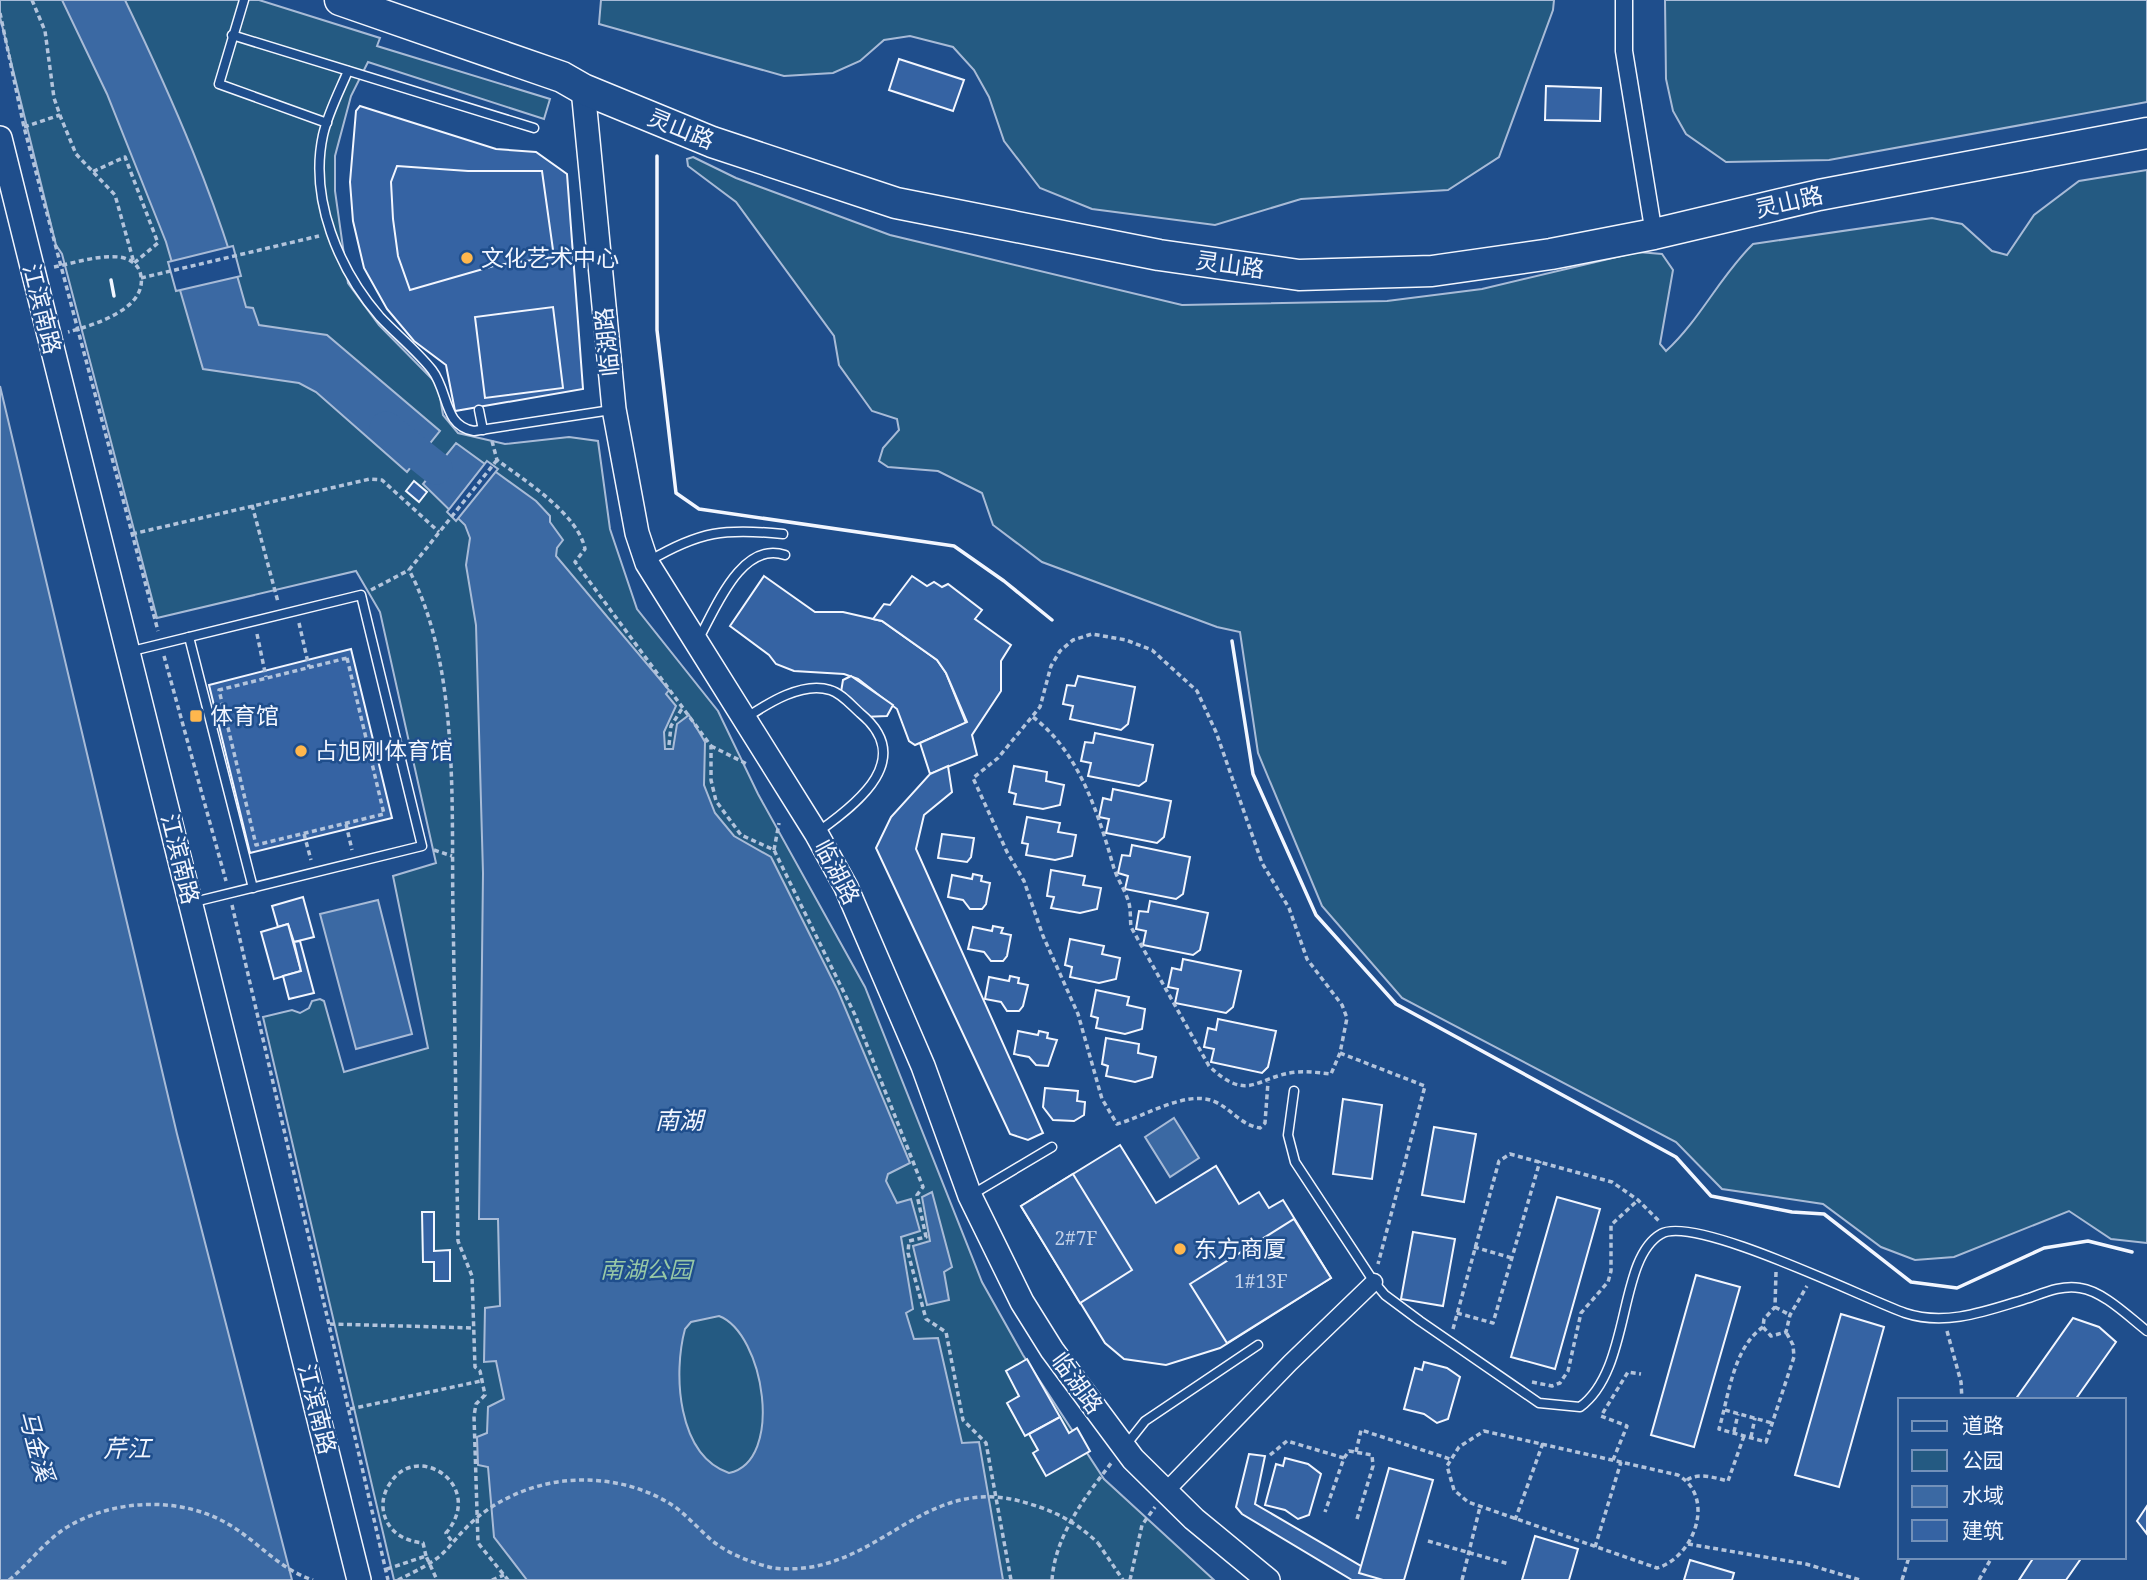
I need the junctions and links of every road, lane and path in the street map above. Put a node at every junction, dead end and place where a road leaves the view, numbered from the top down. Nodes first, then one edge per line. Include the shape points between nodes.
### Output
1 (32, 0) edge
2 (244, 0) edge
3 (340, 0) edge
4 (1624, 0) edge
5 (0, 13) edge
6 (232, 36) junction
7 (348, 71) junction
8 (583, 89) junction
9 (60, 115) junction
10 (327, 123) junction
11 (24, 127) junction
12 (534, 128) dead end
13 (2147, 133) edge
14 (0, 138) edge
15 (92, 172) junction
16 (332, 233) junction
17 (1654, 234) junction
18 (134, 263) junction
19 (61, 266) junction
20 (33, 272) junction
21 (141, 278) junction
22 (78, 329) junction
23 (49, 337) junction
24 (614, 409) junction
25 (479, 410) dead end
26 (486, 429) junction
27 (496, 460) junction
28 (252, 505) junction
29 (439, 532) junction
30 (131, 534) junction
31 (783, 534) dead end
32 (785, 555) dead end
33 (647, 563) junction
34 (409, 570) junction
35 (361, 595) junction
36 (296, 611) junction
37 (281, 615) junction
38 (254, 621) junction
39 (189, 637) junction
40 (696, 643) junction
41 (161, 644) junction
42 (128, 652) junction
43 (309, 667) junction
44 (266, 678) junction
45 (683, 707) junction
46 (1033, 717) junction
47 (746, 719) junction
48 (668, 745) dead end
49 (711, 746) junction
50 (747, 764) dead end
51 (346, 823) junction
52 (779, 824) dead end
53 (816, 833) junction
54 (304, 834) junction
55 (422, 846) junction
56 (774, 850) junction
57 (452, 856) junction
58 (355, 863) junction
59 (314, 873) junction
60 (253, 887) junction
61 (229, 893) junction
62 (191, 903) junction
63 (1340, 1053) junction
64 (1268, 1082) junction
65 (1294, 1091) dead end
66 (1052, 1147) dead end
67 (1540, 1161) junction
68 (970, 1196) junction
69 (1638, 1200) junction
70 (1669, 1231) junction
71 (1474, 1247) junction
72 (1512, 1258) junction
73 (1776, 1260) junction
74 (1813, 1275) junction
75 (1374, 1282) junction
76 (1775, 1307) junction
77 (1457, 1313) junction
78 (1790, 1315) junction
79 (1944, 1319) junction
80 (330, 1324) junction
81 (1763, 1327) junction
82 (474, 1328) junction
83 (2147, 1331) edge
84 (1786, 1332) junction
85 (1450, 1342) junction
86 (1258, 1345) dead end
87 (1641, 1374) dead end
88 (482, 1380) junction
89 (1508, 1383) junction
90 (1962, 1398) edge
91 (350, 1409) junction
92 (1725, 1410) junction
93 (1738, 1414) junction
94 (1755, 1418) junction
95 (1772, 1423) junction
96 (1734, 1433) junction
97 (1744, 1436) junction
98 (1751, 1437) junction
99 (1543, 1443) junction
100 (1125, 1447) junction
101 (1356, 1452) junction
102 (1270, 1454) dead end
103 (1344, 1458) junction
104 (1450, 1459) junction
105 (1613, 1460) junction
106 (1621, 1462) junction
107 (1688, 1480) junction
108 (1165, 1492) junction
109 (1480, 1507) junction
110 (1325, 1512) dead end
111 (1357, 1519) dead end
112 (1516, 1520) junction
113 (891, 1540) dead end
114 (1428, 1541) dead end
115 (453, 1543) junction
116 (1688, 1544) junction
117 (1595, 1548) junction
118 (868, 1553) dead end
119 (1470, 1553) junction
120 (426, 1556) junction
121 (1908, 1559) edge
122 (1991, 1559) edge
123 (1509, 1564) dead end
124 (386, 1569) junction
125 (504, 1575) junction
126 (1842, 1578) edge
127 (9, 1580) edge
128 (313, 1580) edge
129 (359, 1580) edge
130 (388, 1580) edge
131 (398, 1580) edge
132 (437, 1580) edge
133 (492, 1580) edge
134 (508, 1580) edge
135 (1011, 1580) edge
136 (1052, 1580) edge
137 (1124, 1580) edge
138 (1130, 1580) edge
139 (1268, 1580) edge
140 (1462, 1580) edge
141 (1860, 1580) edge
142 (1902, 1580) edge
143 (1979, 1580) edge

1 - 9 path via 45,31
2 - 6 lane
3 - 8 highway, 灵山路 via 562,77
4 - 17 street via 1623,51
5 - 11 path
6 - 7 lane
6 - 10 lane via 218,80 223,88
7 - 10 lane
7 - 12 lane
8 - 17 highway, 灵山路 via 712,142 896,203 1159,255 1299,275 1432,271
8 - 24 street, 临湖路
9 - 11 path
9 - 15 path via 76,154
10 - 16 lane via 320,179
11 - 19 path
13 - 17 highway, 灵山路 via 1819,195
14 - 20 street, 江滨南路
15 - 18 path via 115,195
15 - 18 path via 125,157 158,243
16 - 21 path
16 - 26 lane via 353,281 436,376 452,419 466,429
18 - 19 path via 112,257
18 - 21 path
19 - 20 path
19 - 22 path
20 - 23 street, 江滨南路
21 - 22 path via 137,299
22 - 23 path
22 - 30 path
23 - 42 street, 江滨南路
24 - 26 lane
24 - 33 street, 临湖路
25 - 26 lane
26 - 27 path
27 - 29 path
27 - 45 path via 548,498 582,537 584,549 575,562
28 - 29 path via 351,481 382,480
28 - 30 path
28 - 37 path
29 - 34 path
30 - 41 path
31 - 33 lane via 744,530 703,534
32 - 40 lane via 776,552 752,558 722,597
33 - 40 street, 临湖路
34 - 35 path
34 - 57 path via 423,596 440,657 446,698
35 - 36 lane
35 - 55 lane
36 - 37 lane
36 - 43 path
37 - 38 lane
38 - 39 lane
38 - 44 path
39 - 41 lane
39 - 60 lane
40 - 47 street, 临湖路
41 - 42 lane
41 - 61 path
42 - 62 street, 江滨南路
43 - 44 path
43 - 51 path via 347,658 384,814
44 - 54 path via 219,690 256,845
45 - 48 path via 671,726
45 - 49 path
46 - 63 path via 1060,651 1073,640 1092,634 1152,650 1197,691 1262,863 1290,908 1307,959 1347,1017
46 - 64 path via 1047,728 1087,786 1129,902 1131,927 1209,1066 1223,1080 1239,1086
46 - 64 path via 998,758 973,778 1024,881 1078,1014 1109,1115 1117,1124 1169,1105 1212,1101 1248,1126 1260,1128 1265,1123
47 - 53 street, 临湖路
47 - 53 lane via 797,691 817,687 833,691 876,726 885,755 875,780
49 - 50 path
49 - 56 path via 711,780 726,818 741,835
51 - 54 path
51 - 58 path
52 - 56 path
53 - 68 street, 临湖路 via 884,972
54 - 59 path
55 - 57 path
55 - 58 lane
56 - 135 path via 855,1015 923,1186 917,1195 926,1237 909,1241 908,1253 926,1318 946,1332 963,1420 986,1443
57 - 82 path via 458,1241 472,1276
58 - 59 lane
59 - 60 lane
60 - 61 lane
61 - 62 lane
61 - 80 path
62 - 129 street, 江滨南路
63 - 64 path via 1331,1074 1296,1072
63 - 75 path via 1425,1086
65 - 75 lane via 1288,1135 1295,1162
66 - 68 lane
67 - 69 path via 1612,1182
67 - 71 path via 1510,1154 1499,1161
67 - 72 path
68 - 100 street, 临湖路 via 1022,1302
69 - 70 path
69 - 89 path via 1611,1225 1608,1282 1581,1313 1573,1359 1560,1383
70 - 73 lane via 1697,1231
70 - 89 lane via 1652,1241 1637,1270 1609,1370 1594,1396 1580,1407 1560,1408 1539,1404
71 - 72 path
71 - 77 path
72 - 77 path via 1493,1323
73 - 74 lane
73 - 76 path
74 - 78 path
74 - 79 lane via 1908,1314
75 - 85 lane
75 - 108 street
76 - 78 path
76 - 81 path
77 - 85 path
78 - 84 path
79 - 83 lane via 1978,1314 2059,1288 2083,1288
79 - 90 path
80 - 82 path
80 - 91 path
81 - 84 path via 1771,1336
81 - 92 path via 1741,1352
82 - 88 path via 475,1367
84 - 95 path via 1794,1357
85 - 89 lane
86 - 100 lane via 1144,1421
87 - 105 path via 1628,1372 1601,1416 1627,1426
88 - 91 path
88 - 125 path via 485,1395 475,1404 474,1416 478,1543
91 - 124 path
92 - 93 path
92 - 96 path via 1719,1429
93 - 94 path
93 - 96 path
94 - 95 path
94 - 98 path
95 - 98 path via 1766,1442
96 - 97 path
97 - 98 path
97 - 107 path via 1728,1481 1705,1476
99 - 104 path via 1484,1430
99 - 105 path
99 - 112 path
100 - 108 street, 临湖路
100 - 136 path via 1090,1489 1062,1538
101 - 103 path via 1349,1451
101 - 104 path via 1361,1430
101 - 111 path via 1372,1455 1373,1466
102 - 103 path via 1287,1441
103 - 110 path
104 - 109 path via 1447,1466 1454,1490
105 - 106 path
106 - 107 path
106 - 117 path
107 - 116 path via 1697,1492 1700,1508
108 - 138 path via 1142,1525
108 - 139 street, 临湖路
109 - 112 path
109 - 119 path
112 - 117 path
113 - 137 path, bridge via 942,1506 973,1496 1017,1499 1078,1524
114 - 119 path
115 - 118 path, bridge via 500,1501 562,1481 591,1480 624,1484 650,1494 674,1506 715,1543 775,1569 810,1572
115 - 120 path via 446,1533 458,1511 455,1486 447,1476 424,1466 400,1472 385,1492 385,1517 400,1536 423,1543
115 - 131 path, bridge
116 - 117 path via 1667,1565 1657,1568
116 - 126 path via 1806,1564
119 - 123 path
119 - 140 path
120 - 124 path
120 - 132 path
121 - 142 path
122 - 143 path
124 - 130 path
125 - 133 path
125 - 134 path
126 - 141 path
127 - 128 path via 68,1526 96,1514 144,1504 204,1512 250,1538 282,1566

